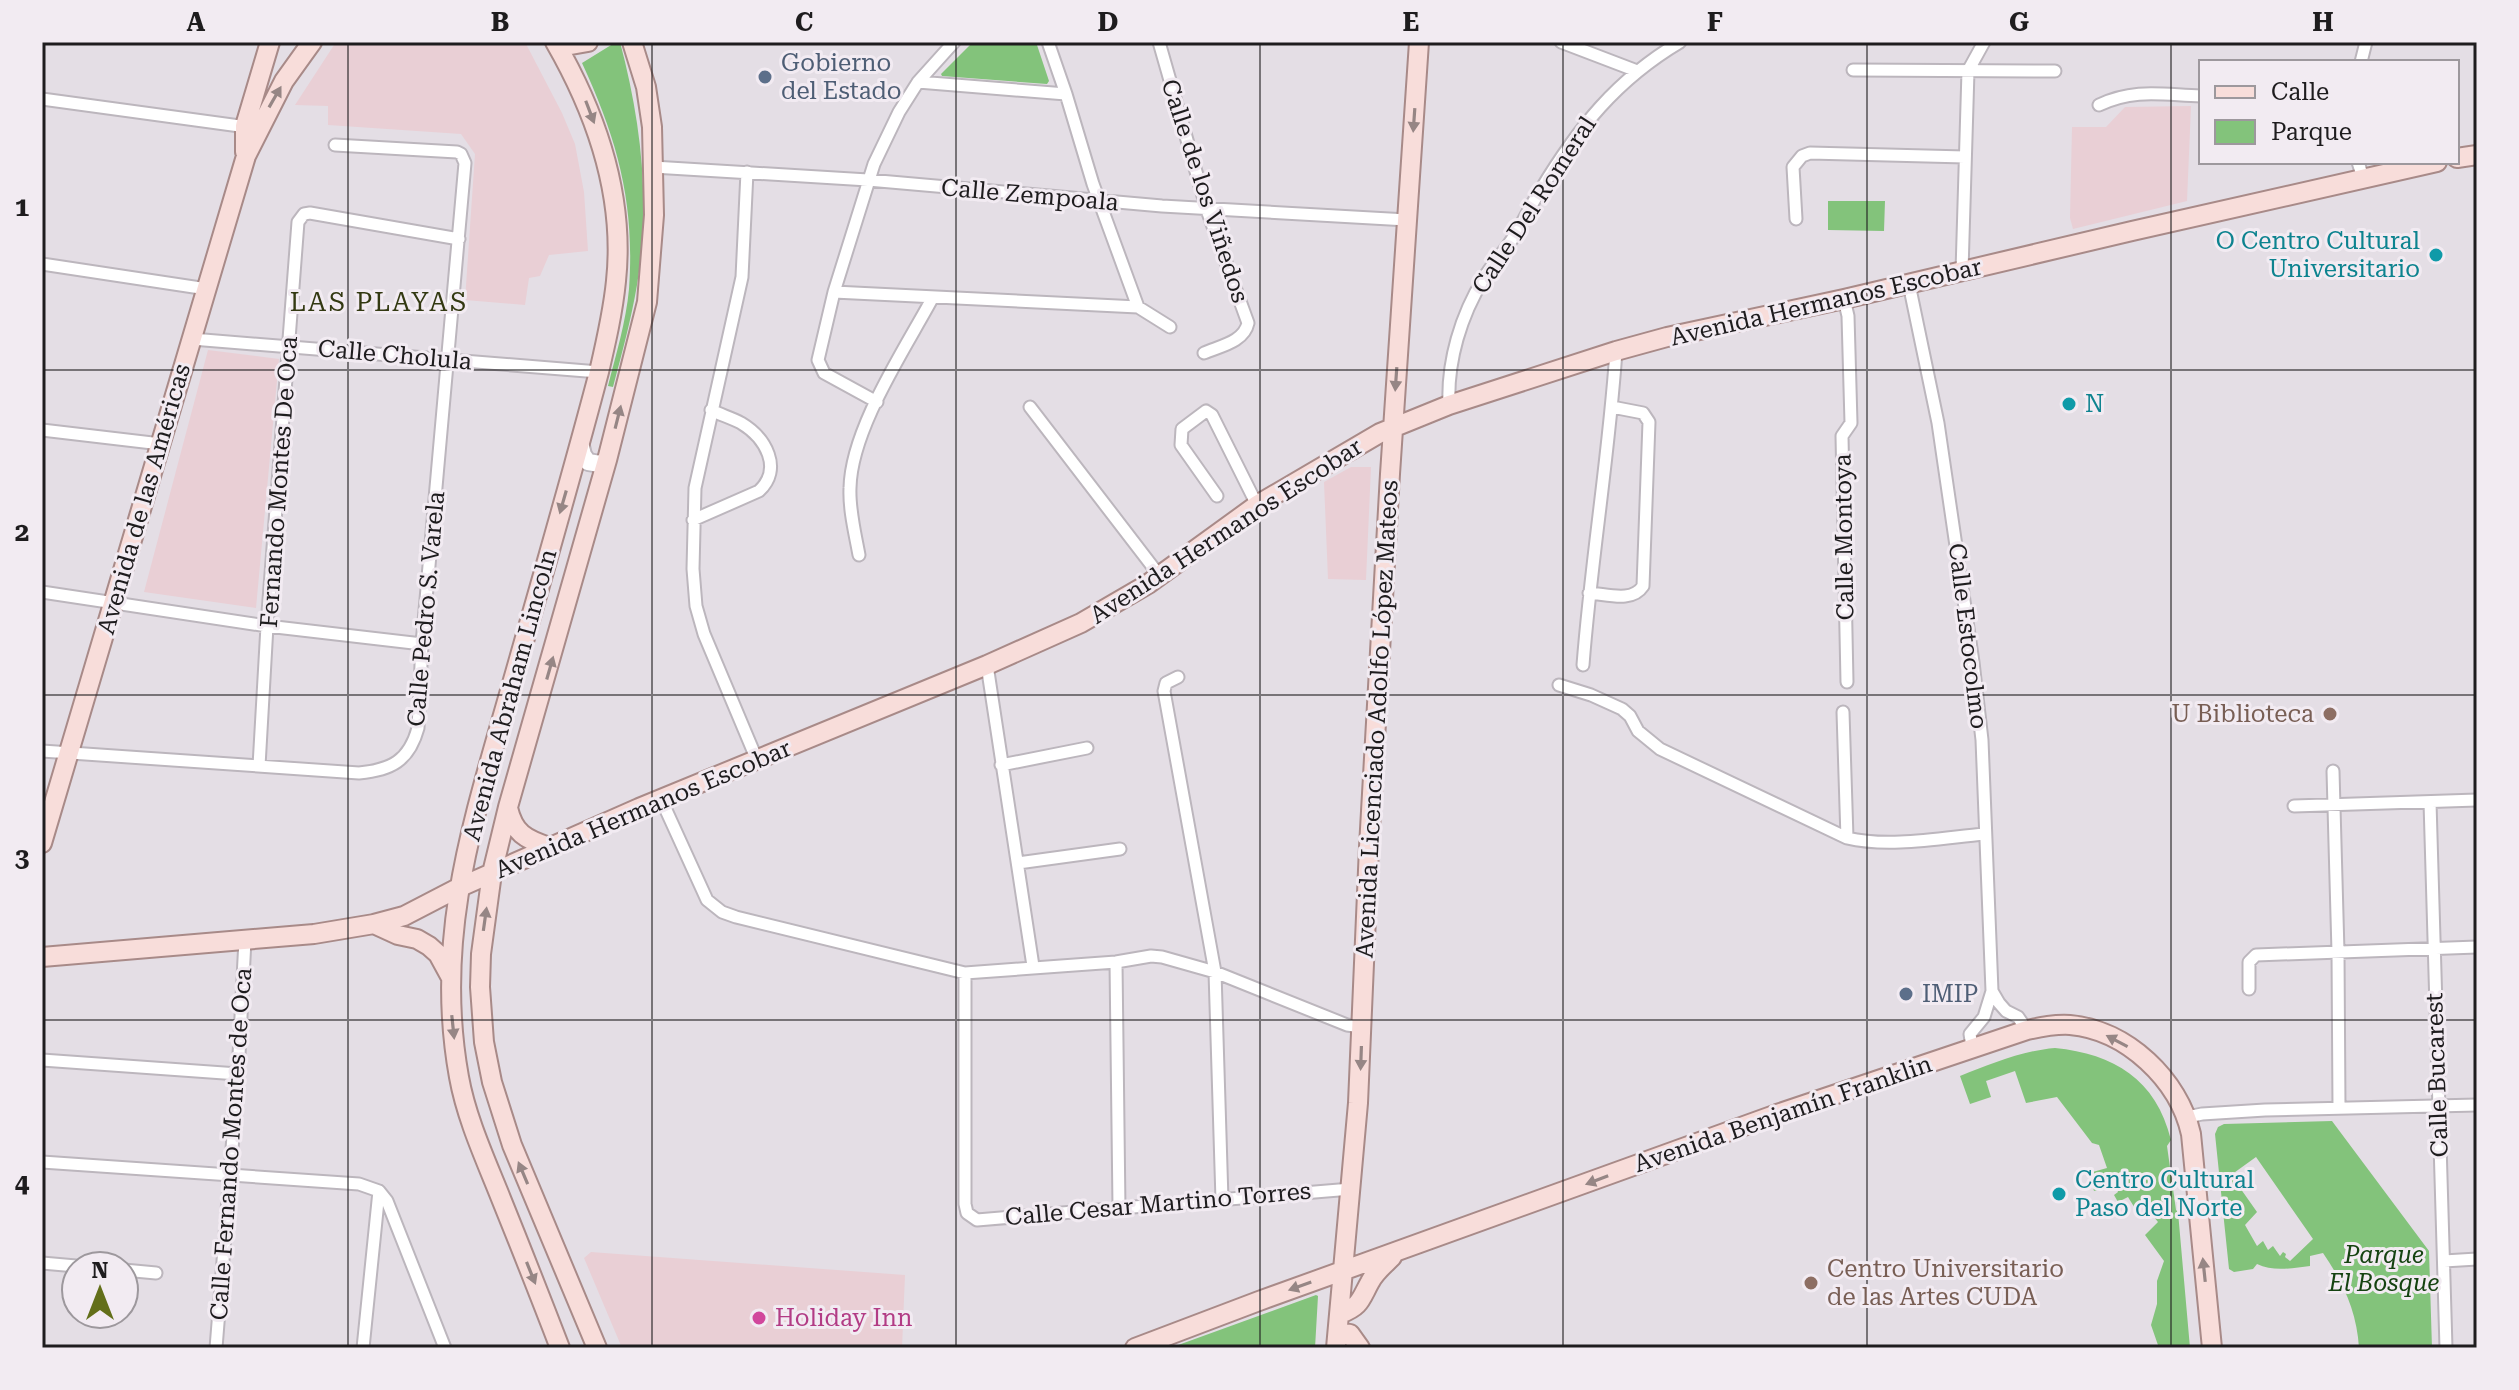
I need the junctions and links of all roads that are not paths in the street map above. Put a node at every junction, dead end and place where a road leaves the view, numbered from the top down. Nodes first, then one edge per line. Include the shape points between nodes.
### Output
1 (270, 42) edge
2 (312, 42) edge
3 (557, 42) edge
4 (588, 42) edge
5 (632, 42) edge
6 (954, 42) edge
7 (1048, 42) edge
8 (1159, 42) edge
9 (1419, 42) edge
10 (1561, 42) edge
11 (1680, 42) edge
12 (1984, 42) edge
13 (1853, 70) dead end
14 (1637, 71) junction
15 (1968, 71) junction
16 (2055, 71) dead end
17 (918, 82) junction
18 (1066, 94) junction
19 (2199, 96) edge
20 (42, 99) edge
21 (2099, 105) dead end
22 (252, 128) junction
23 (335, 145) dead end
24 (1965, 157) junction
25 (2418, 164) edge
26 (653, 167) junction
27 (2360, 170) edge
28 (747, 172) junction
29 (868, 180) junction
30 (1099, 202) junction
31 (1207, 210) junction
32 (1796, 219) dead end
33 (1407, 220) junction
34 (459, 239) junction
35 (42, 264) edge
36 (1962, 271) junction
37 (1909, 284) junction
38 (207, 289) junction
39 (834, 292) junction
40 (933, 297) junction
41 (1844, 299) junction
42 (1138, 307) junction
43 (1170, 327) dead end
44 (192, 339) junction
45 (289, 346) junction
46 (1616, 351) junction
47 (1204, 353) dead end
48 (449, 361) junction
49 (599, 372) junction
50 (877, 402) junction
51 (1449, 405) junction
52 (1030, 407) dead end
53 (1612, 407) junction
54 (711, 410) junction
55 (1393, 427) junction
56 (42, 430) edge
57 (580, 442) junction
58 (161, 444) junction
59 (1358, 445) junction
60 (607, 460) junction
61 (1390, 472) junction
62 (1217, 496) dead end
63 (1257, 505) junction
64 (693, 520) junction
65 (859, 555) dead end
66 (1159, 575) junction
67 (42, 592) edge
68 (1589, 593) junction
69 (114, 602) junction
70 (267, 626) junction
71 (422, 644) junction
72 (987, 665) junction
73 (1583, 665) dead end
74 (1178, 677) dead end
75 (1847, 682) dead end
76 (1559, 685) dead end
77 (1843, 712) dead end
78 (1087, 748) dead end
79 (42, 751) edge
80 (70, 753) junction
81 (757, 760) junction
82 (1001, 765) junction
83 (259, 766) junction
84 (2333, 771) dead end
85 (661, 799) junction
86 (2477, 800) edge
87 (2430, 802) junction
88 (2294, 806) dead end
89 (2334, 806) junction
90 (508, 807) junction
91 (1984, 834) junction
92 (1847, 838) junction
93 (42, 843) edge
94 (549, 847) junction
95 (1120, 849) dead end
96 (1018, 863) junction
97 (492, 873) junction
98 (458, 888) junction
99 (374, 924) junction
100 (245, 940) junction
101 (2477, 947) edge
102 (2433, 949) junction
103 (2338, 952) junction
104 (42, 957) edge
105 (1116, 962) junction
106 (1033, 966) junction
107 (1215, 972) junction
108 (965, 973) junction
109 (450, 976) junction
110 (2249, 989) dead end
111 (1992, 991) junction
112 (2006, 1011) junction
113 (1984, 1017) junction
114 (1362, 1027) junction
115 (2027, 1030) junction
116 (1972, 1047) junction
117 (42, 1060) edge
118 (238, 1074) junction
119 (2437, 1105) junction
120 (2477, 1105) edge
121 (2339, 1108) junction
122 (2187, 1117) junction
123 (42, 1162) edge
124 (230, 1176) junction
125 (1351, 1189) junction
126 (379, 1191) junction
127 (1222, 1200) junction
128 (1119, 1208) junction
129 (1397, 1252) junction
130 (2477, 1259) edge
131 (2444, 1261) junction
132 (1344, 1270) junction
133 (140, 1272) edge
134 (156, 1273) dead end
135 (1338, 1331) edge
136 (216, 1348) edge
137 (363, 1348) edge
138 (445, 1348) edge
139 (560, 1348) edge
140 (597, 1348) edge
141 (1135, 1348) edge
142 (1360, 1348) edge
143 (2212, 1348) edge
144 (2446, 1348) edge

1 - 22 main road, Avenida de las Américas
22 -> 2 main road, Avenida de las Américas
3 - 4 main road
3 -> 49 main road, Avenida Abraham Lincoln via 585,98 610,175 616,279
5 - 26 main road, Avenida Abraham Lincoln via 651,113
6 - 17 street
7 - 18 street
8 - 31 street, Calle de los Viñedos
9 -> 33 main road, Avenida Licenciado Adolfo López Mateos
10 - 14 street
11 - 14 street, Calle Del Romeral
12 - 15 street
13 - 15 street
14 - 51 street, Calle Del Romeral via 1583,124 1473,296 1458,333
15 - 16 street
15 - 24 street
17 - 18 street
17 - 29 street
18 - 30 street
19 - 21 street via 2141,93
20 - 22 street
22 - 38 main road, Avenida de las Américas
23 - 34 street, Calle Pedro S. Varela via 461,154 465,163
24 - 32 street via 1810,153 1793,167
24 - 36 street
25 - 27 main road, Avenida Hermanos Escobar
26 - 28 street, Calle Zempoala
60 -> 26 main road, Avenida Abraham Lincoln via 647,302
27 - 36 main road, Avenida Hermanos Escobar
28 - 29 street, Calle Zempoala
28 - 54 street via 742,277
29 - 30 street, Calle Zempoala
29 - 39 street
30 - 31 street, Calle Zempoala
30 - 42 street
31 - 33 street, Calle Zempoala
31 - 47 street, Calle de los Viñedos via 1248,323 1240,338
33 -> 55 main road, Avenida Licenciado Adolfo López Mateos
34 - 45 street, Fernando Montes De Oca via 304,214 298,222
34 - 48 street, Calle Pedro S. Varela
35 - 38 street
36 - 37 main road, Avenida Hermanos Escobar
37 - 41 main road, Avenida Hermanos Escobar
37 - 91 street, Calle Estocolmo via 1938,423 1973,662 1982,740
38 - 44 main road, Avenida de las Américas
39 - 40 street
39 - 50 street via 818,366
40 - 42 street
40 - 50 street
41 - 46 main road, Avenida Hermanos Escobar
41 - 75 street, Calle Montoya via 1851,423 1842,436
42 - 43 street
44 - 45 street, Calle Cholula
44 - 58 main road, Avenida de las Américas
45 - 48 street, Calle Cholula
45 - 70 street, Fernando Montes De Oca
46 - 51 main road, Avenida Hermanos Escobar
46 - 53 street
48 - 49 street, Calle Cholula
48 - 71 street, Calle Pedro S. Varela
49 - 57 main road, Avenida Abraham Lincoln
50 - 65 street via 851,471
51 - 55 main road, Avenida Hermanos Escobar
52 - 66 street
53 - 68 street
53 - 68 street via 1643,413 1649,422 1643,586 1627,596
54 - 64 street
54 - 64 street via 754,434 771,459 771,473 759,491
55 - 59 main road, Avenida Hermanos Escobar
55 - 61 main road, Avenida Licenciado Adolfo López Mateos
56 - 58 street
57 - 60 main road via 588,462
57 -> 98 main road, Avenida Abraham Lincoln
58 - 69 main road, Avenida de las Américas
59 - 61 main road via 1378,456
59 - 63 main road, Avenida Hermanos Escobar
90 -> 60 main road, Avenida Abraham Lincoln
61 - 114 main road, Avenida Licenciado Adolfo López Mateos
62 - 63 street via 1181,445 1182,429 1201,412 1209,412
63 - 66 main road, Avenida Hermanos Escobar
64 - 81 street via 696,606
66 - 72 main road, Avenida Hermanos Escobar via 1081,623
67 - 69 street
68 - 73 street
69 - 70 street
69 - 80 main road, Avenida de las Américas
70 - 71 street
70 - 83 street, Fernando Montes De Oca
71 - 83 street, Calle Pedro S. Varela via 418,728 403,758 384,771 359,773
72 - 81 main road, Avenida Hermanos Escobar
72 - 82 street
74 - 107 street via 1166,683 1164,691
76 - 92 street via 1622,709 1660,749
77 - 92 street
78 - 82 street
79 - 80 street, Calle Pedro S. Varela
80 - 83 street, Calle Pedro S. Varela
80 - 93 main road, Avenida de las Américas
81 - 85 main road, Avenida Hermanos Escobar
82 - 96 street
84 - 89 street
85 - 94 main road, Avenida Hermanos Escobar
85 - 108 street via 707,900 722,912
86 - 87 street
87 - 89 street
87 - 102 street, Calle Bucarest
88 - 89 street
89 - 103 street
90 - 94 main road via 521,834
90 - 97 main road, Avenida Abraham Lincoln
91 - 92 street via 1881,842
91 - 111 street, Calle Estocolmo
94 - 97 main road, Avenida Hermanos Escobar
95 - 96 street
96 - 106 street
97 - 98 main road, Avenida Hermanos Escobar
140 -> 97 main road, Avenida Abraham Lincoln via 512,1145 492,1082 480,987
98 - 99 main road, Avenida Hermanos Escobar via 404,916
98 - 109 main road, Avenida Abraham Lincoln
99 - 100 main road, Avenida Hermanos Escobar
99 - 109 main road via 429,946
100 - 104 main road, Avenida Hermanos Escobar
100 - 118 street, Calle Fernando Montes de Oca
101 - 102 street
102 - 103 street
102 - 119 street, Calle Bucarest
103 - 110 street via 2256,955 2249,962
103 - 121 street
105 - 106 street
105 - 107 street via 1162,957
105 - 128 street
106 - 108 street
107 - 114 street
107 - 127 street
108 - 128 street, Calle Cesar Martino Torres via 967,1213 977,1220
109 -> 139 main road, Avenida Abraham Lincoln via 463,1095
111 - 112 street
111 - 113 street, Calle Estocolmo
112 - 113 street
112 - 115 street
113 - 116 street, Calle Estocolmo via 1970,1034
114 -> 125 main road, Avenida Licenciado Adolfo López Mateos
115 - 116 main road, Avenida Benjamín Franklin
122 -> 115 main road, Avenida Benjamín Franklin via 2160,1076 2121,1042 2069,1025
116 -> 129 main road, Avenida Benjamín Franklin
117 - 118 street
118 - 124 street, Calle Fernando Montes de Oca
119 - 120 street
119 - 121 street
119 - 131 street, Calle Bucarest
121 - 122 street
143 -> 122 main road, Avenida Benjamín Franklin
123 - 124 street
124 - 126 street via 359,1184
124 - 136 street, Calle Fernando Montes de Oca
125 - 127 street, Calle Cesar Martino Torres
125 - 132 main road, Avenida Licenciado Adolfo López Mateos
126 - 137 street
126 - 138 street
127 - 128 street, Calle Cesar Martino Torres
129 - 132 main road, Avenida Benjamín Franklin
129 - 135 main road via 1370,1281
130 - 131 street
131 - 144 street, Calle Bucarest
132 - 135 main road, Avenida Licenciado Adolfo López Mateos
132 -> 141 main road, Avenida Benjamín Franklin
133 - 134 street
135 - 142 main road via 1350,1334

